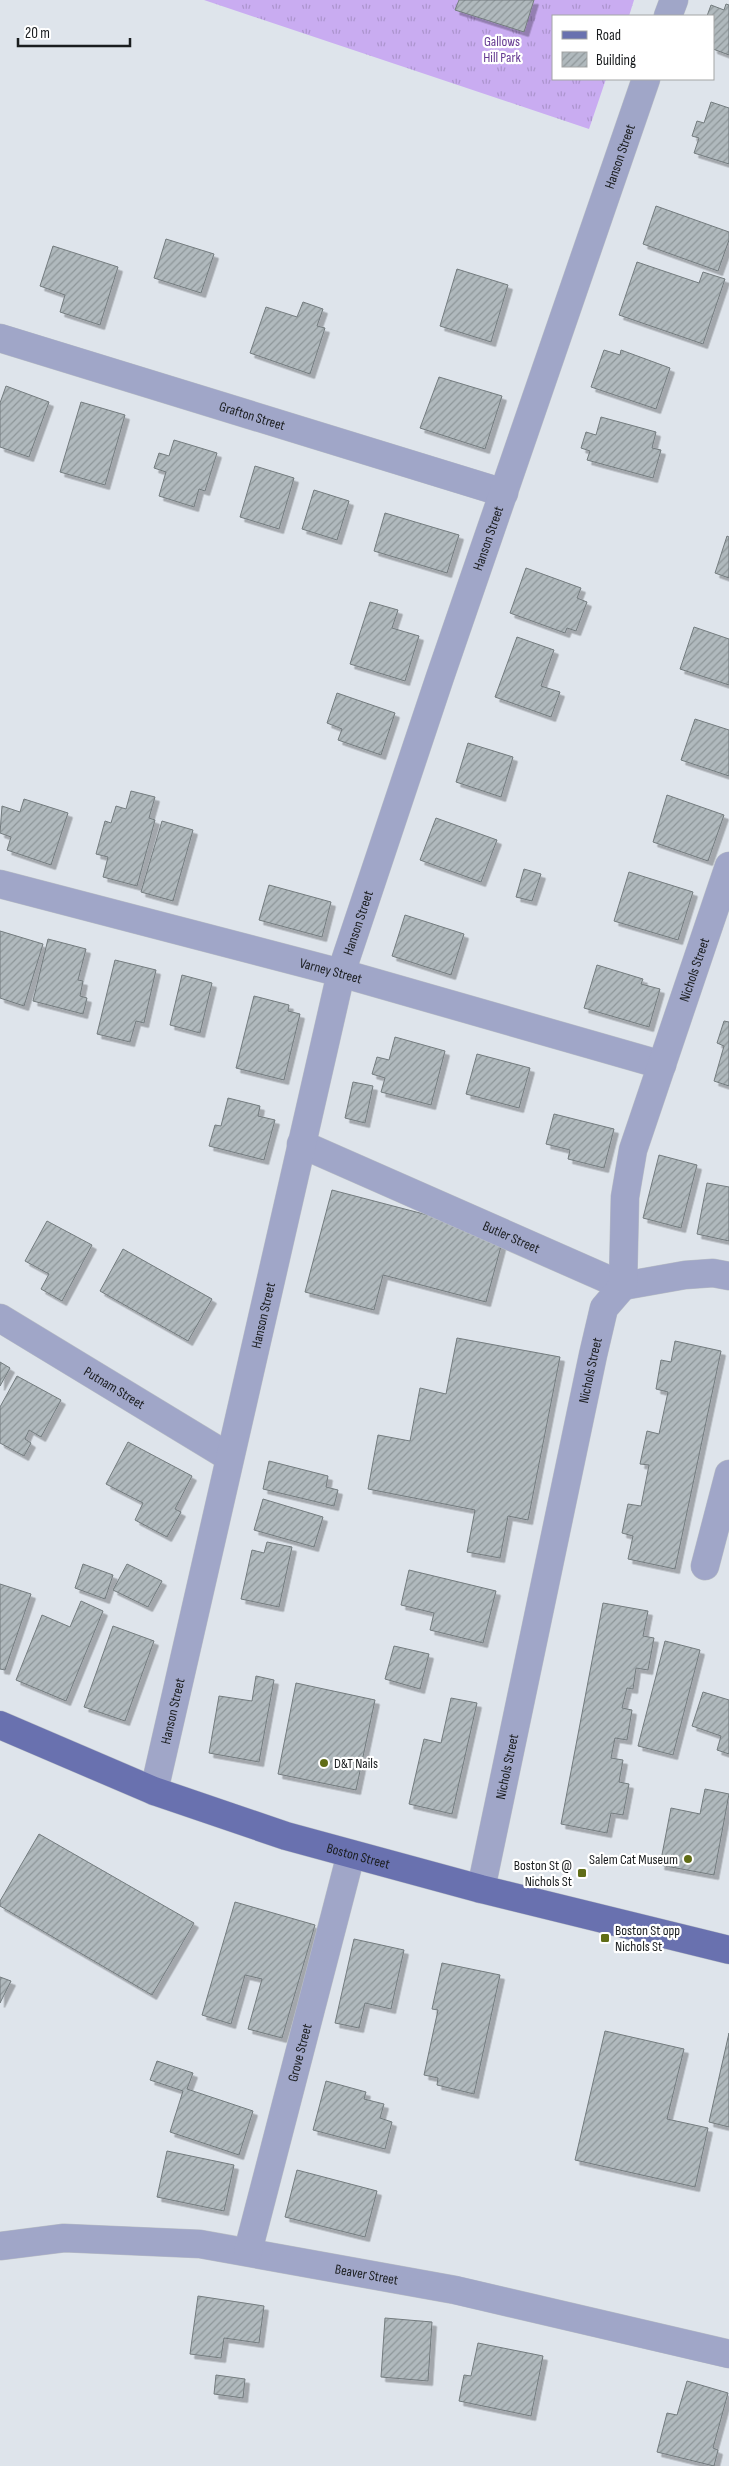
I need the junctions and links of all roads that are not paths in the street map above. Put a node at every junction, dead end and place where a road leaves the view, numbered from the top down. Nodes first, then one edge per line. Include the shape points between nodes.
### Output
1 (674, 0) edge
2 (668, 15) edge
3 (646, 80) edge
4 (0, 338) edge
5 (504, 493) junction
6 (729, 866) edge
7 (0, 884) edge
8 (341, 973) junction
9 (662, 1065) junction
10 (301, 1144) junction
11 (729, 1276) edge
12 (623, 1286) junction
13 (0, 1318) edge
14 (229, 1457) junction
15 (729, 1474) edge
16 (705, 1566) dead end
17 (0, 1725) edge
18 (154, 1791) junction
19 (351, 1854) junction
20 (481, 1889) junction
21 (729, 1950) edge
22 (0, 2246) edge
23 (248, 2251) junction
24 (729, 2354) edge

1 - 2 street
3 - 5 street, Hanson Street
4 - 5 street, Grafton Street
5 - 8 street, Hanson Street
6 - 9 street, Nichols Street
7 - 8 street, Varney Street
8 - 9 street, Varney Street
8 - 10 street, Hanson Street
9 - 12 street, Nichols Street via 632,1160 625,1197
10 - 12 street, Butler Street
10 - 14 street, Hanson Street
11 - 12 street via 713,1273 685,1275
12 - 20 street, Nichols Street via 604,1308 592,1355
13 - 14 street, Putnam Street
14 - 18 street, Hanson Street
15 - 16 street
17 - 18 main road, Boston Street
18 - 19 main road, Boston Street via 277,1833
19 - 20 main road, Boston Street
19 - 23 street, Grove Street
20 - 21 main road, Boston Street
22 - 23 street, Beaver Street via 64,2238 200,2244
23 - 24 street, Beaver Street via 455,2290

